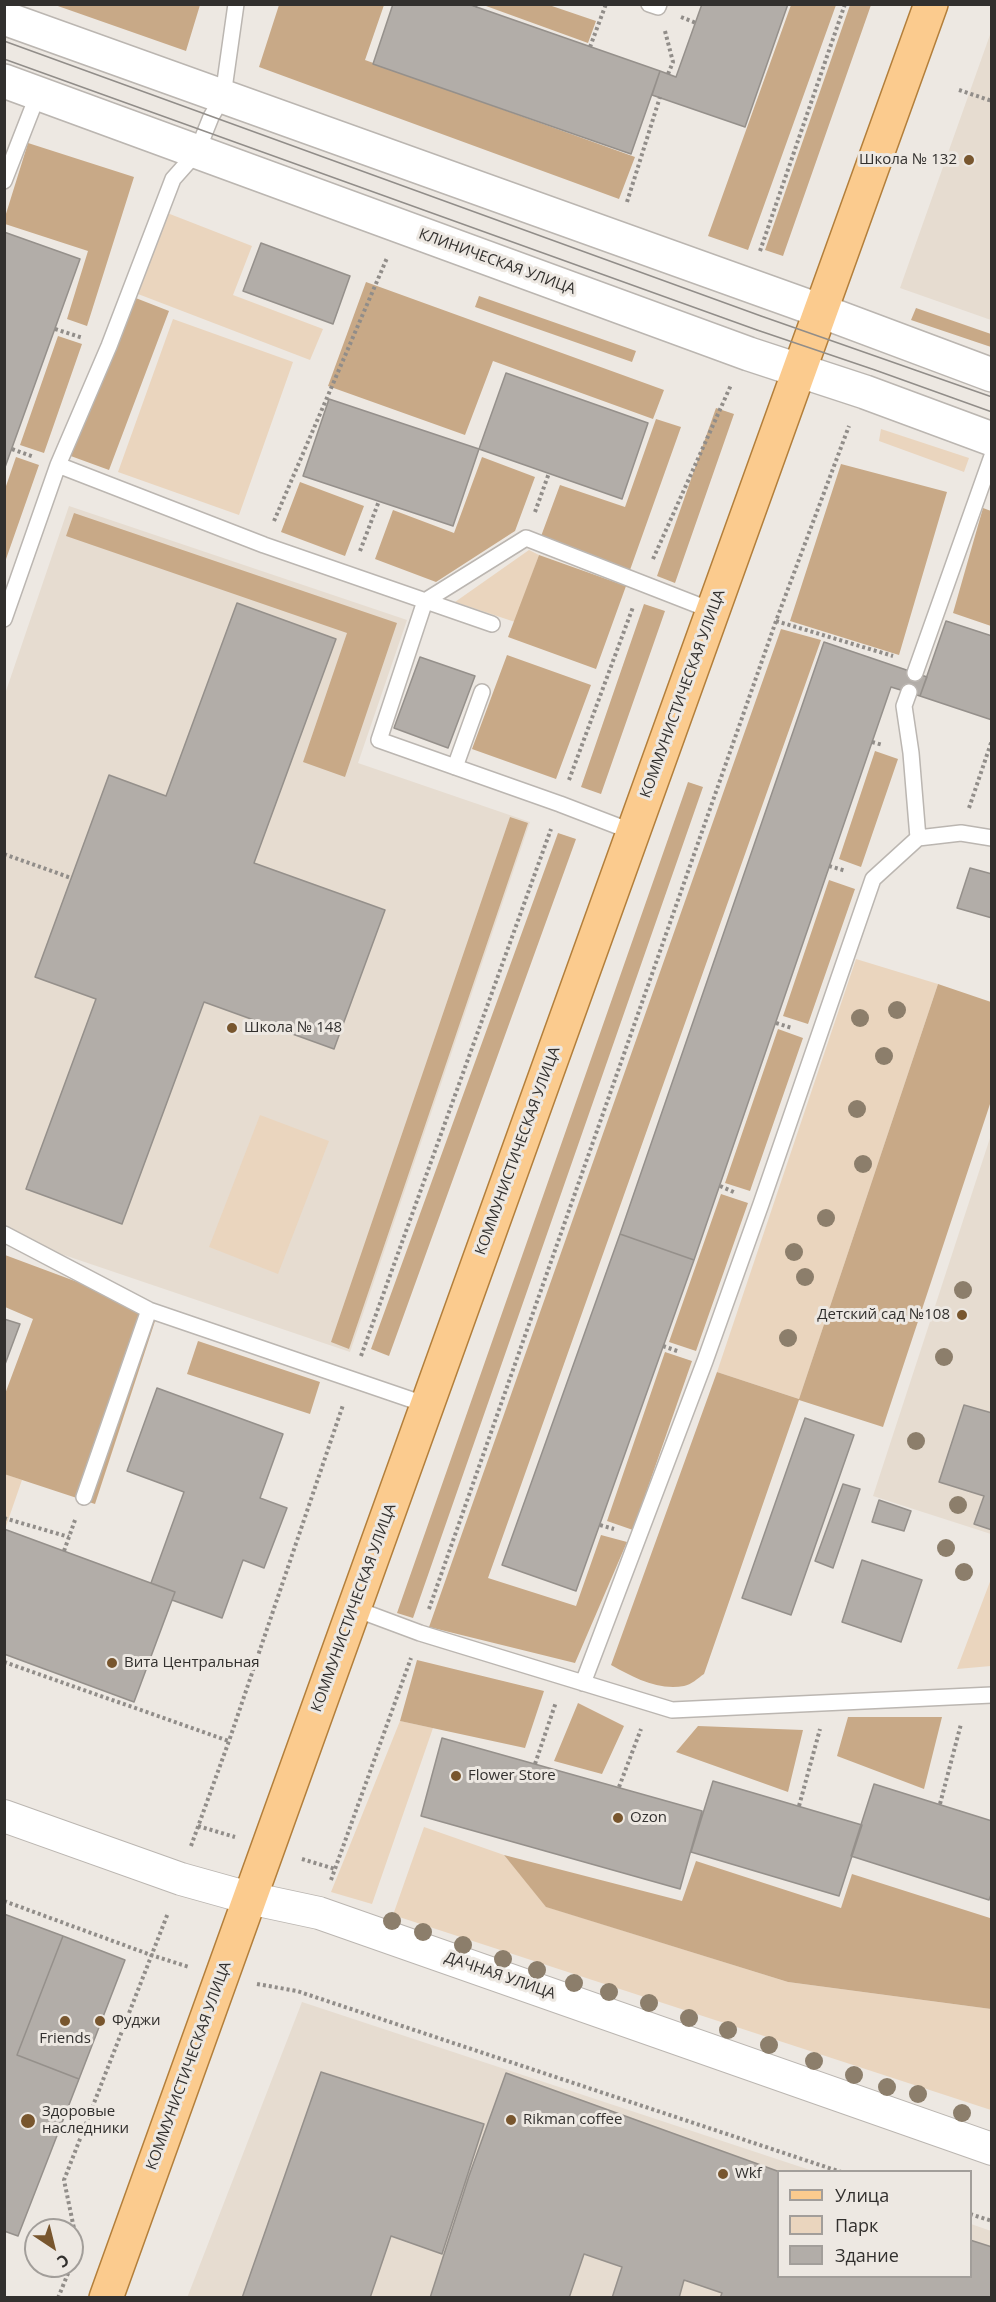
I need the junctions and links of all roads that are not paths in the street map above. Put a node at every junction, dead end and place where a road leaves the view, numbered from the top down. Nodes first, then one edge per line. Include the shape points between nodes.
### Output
1 (236, 4) edge
2 (931, 4) edge
3 (4, 18) edge
4 (4, 81) edge
5 (38, 94) junction
6 (223, 96) junction
7 (197, 152) junction
8 (4, 181) edge
9 (821, 311) junction
10 (800, 370) junction
11 (992, 375) edge
12 (992, 438) edge
13 (992, 456) edge
14 (58, 465) junction
15 (425, 602) junction
16 (713, 611) junction
17 (4, 619) edge
18 (492, 624) dead end
19 (917, 668) road end
20 (482, 692) dead end
21 (909, 692) dead end
22 (455, 767) junction
23 (633, 832) junction
24 (992, 837) edge
25 (918, 838) junction
26 (4, 1234) edge
27 (149, 1310) junction
28 (427, 1405) junction
29 (84, 1497) dead end
30 (353, 1608) junction
31 (583, 1683) junction
32 (992, 1695) edge
33 (4, 1816) edge
34 (249, 1898) junction
35 (992, 2149) edge
36 (106, 2298) edge

1 - 6 lane
2 - 9 main road, КОММУНИСТИЧЕСКАЯ УЛИЦА
3 - 6 street
4 - 5 street, КЛИНИЧЕСКАЯ УЛИЦА
5 - 7 street, КЛИНИЧЕСКАЯ УЛИЦА
5 - 8 lane
6 - 7 lane
6 - 9 street
7 - 10 street, КЛИНИЧЕСКАЯ УЛИЦА
7 - 14 lane via 173,179
9 - 10 main road, КОММУНИСТИЧЕСКАЯ УЛИЦА
9 - 11 street
10 - 12 street, КЛИНИЧЕСКАЯ УЛИЦА
10 - 16 main road, КОММУНИСТИЧЕСКАЯ УЛИЦА
13 - 19 lane
14 - 15 lane
14 - 17 lane
15 - 16 lane via 525,538
15 - 18 lane
15 - 22 lane via 379,740
16 - 23 main road, КОММУНИСТИЧЕСКАЯ УЛИЦА
20 - 22 lane
21 - 25 lane via 904,706
22 - 23 lane
23 - 28 main road, КОММУНИСТИЧЕСКАЯ УЛИЦА
24 - 25 lane via 962,833
25 - 31 lane via 873,879 705,1361
26 - 27 lane
27 - 28 lane
27 - 29 lane
28 - 30 main road, КОММУНИСТИЧЕСКАЯ УЛИЦА
30 - 31 lane via 420,1634
30 - 34 main road, КОММУНИСТИЧЕСКАЯ УЛИЦА
31 - 32 lane via 672,1710
33 - 34 street, ДАЧНАЯ УЛИЦА via 181,1879
34 - 35 street, ДАЧНАЯ УЛИЦА via 319,1913
34 - 36 main road, КОММУНИСТИЧЕСКАЯ УЛИЦА

